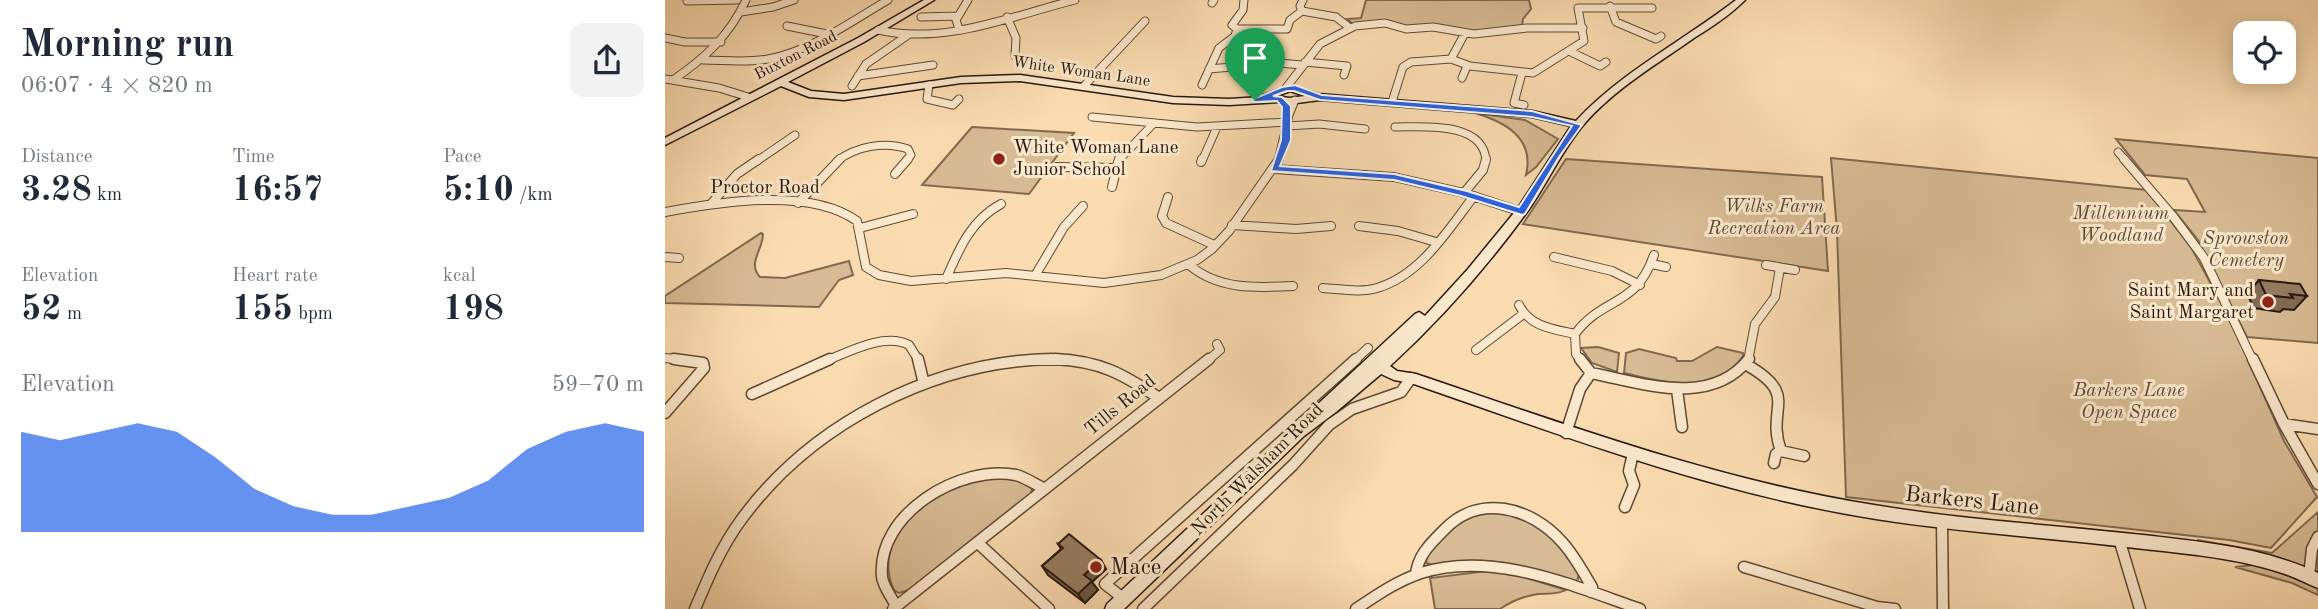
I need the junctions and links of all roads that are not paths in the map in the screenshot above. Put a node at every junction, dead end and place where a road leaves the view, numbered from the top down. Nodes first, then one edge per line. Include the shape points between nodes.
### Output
1 (737, 0) edge
2 (746, 0) edge
3 (794, 0) edge
4 (886, 0) edge
5 (930, 0) edge
6 (968, 0) edge
7 (1075, 0) edge
8 (1244, 0) edge
9 (1303, 0) edge
10 (1741, 0) edge
11 (687, 1) edge
12 (1610, 6) junction
13 (1652, 8) dead end
14 (1303, 11) junction
15 (741, 12) junction
16 (958, 16) junction
17 (1007, 17) junction
18 (923, 18) dead end
19 (1145, 21) dead end
20 (801, 23) dead end
21 (1350, 28) junction
22 (1583, 28) junction
23 (959, 29) junction
24 (1237, 29) junction
25 (879, 30) junction
26 (1465, 33) junction
27 (827, 34) junction
28 (908, 35) junction
29 (665, 38) edge
30 (1656, 40) dead end
31 (721, 42) junction
32 (1569, 51) junction
33 (1007, 53) dead end
34 (1451, 59) junction
35 (703, 60) junction
36 (854, 61) dead end
37 (1304, 63) junction
38 (866, 64) junction
39 (933, 65) dead end
40 (1467, 66) junction
41 (1600, 66) dead end
42 (1209, 69) junction
43 (1522, 73) junction
44 (1344, 75) dead end
45 (858, 76) junction
46 (1296, 77) junction
47 (1462, 78) dead end
48 (669, 80) edge
49 (780, 82) junction
50 (929, 85) junction
51 (1202, 85) dead end
52 (852, 86) dead end
53 (1084, 86) junction
54 (1282, 95) junction
55 (1298, 95) junction
56 (748, 97) junction
57 (1392, 102) junction
58 (1504, 102) dead end
59 (1514, 103) junction
60 (1524, 105) dead end
61 (947, 111) dead end
62 (1092, 117) dead end
63 (1288, 121) junction
64 (1154, 123) junction
65 (1401, 125) dead end
66 (1578, 125) junction
67 (1217, 127) junction
68 (1365, 129) dead end
69 (795, 135) dead end
70 (665, 142) edge
71 (2118, 152) dead end
72 (1201, 162) dead end
73 (1057, 167) dead end
74 (1115, 167) junction
75 (1274, 169) junction
76 (901, 171) dead end
77 (1125, 180) dead end
78 (1464, 193) junction
79 (1474, 196) junction
80 (1169, 201) dead end
81 (798, 203) junction
82 (711, 204) junction
83 (997, 207) dead end
84 (1066, 211) dead end
85 (665, 212) edge
86 (1522, 212) junction
87 (913, 214) dead end
88 (1232, 225) junction
89 (1331, 226) dead end
90 (860, 228) junction
91 (1364, 229) dead end
92 (1436, 242) junction
93 (1214, 246) junction
94 (1557, 261) dead end
95 (1188, 264) junction
96 (1766, 265) dead end
97 (1666, 267) dead end
98 (1780, 268) junction
99 (1795, 270) dead end
100 (1472, 272) junction
101 (1036, 274) junction
102 (946, 279) junction
103 (1640, 285) junction
104 (1293, 286) dead end
105 (1323, 288) dead end
106 (1575, 334) junction
107 (1221, 348) dead end
108 (1476, 350) dead end
109 (1392, 357) junction
110 (665, 358) edge
111 (1375, 358) junction
112 (1747, 365) junction
113 (1591, 373) junction
114 (1411, 378) junction
115 (924, 384) junction
116 (1677, 390) junction
117 (752, 394) dead end
118 (1159, 398) junction
119 (665, 413) edge
120 (2284, 424) junction
121 (1682, 427) dead end
122 (2318, 429) edge
123 (1566, 433) junction
124 (1781, 451) junction
125 (1633, 453) junction
126 (1804, 456) dead end
127 (1774, 463) dead end
128 (1238, 464) junction
129 (1256, 471) junction
130 (2318, 484) edge
131 (1045, 489) junction
132 (1625, 507) dead end
133 (1942, 522) junction
134 (2318, 537) edge
135 (2119, 539) junction
136 (978, 543) junction
137 (1744, 567) dead end
138 (1416, 575) junction
139 (2313, 579) edge
140 (1591, 592) junction
141 (1119, 604) edge
142 (894, 607) edge
143 (695, 609) edge
144 (1049, 609) edge
145 (1143, 609) edge
146 (1356, 609) edge
147 (1640, 609) edge
148 (1895, 609) edge
149 (1943, 609) edge
150 (2140, 609) edge

1 - 11 street
2 - 15 street
3 - 15 street
4 - 27 street
5 - 25 street, Buxton Road
6 - 16 street
7 - 17 street
8 - 24 street via 1232,25
9 - 14 street
10 - 66 street, North Walsham Road via 1629,77
12 - 13 street
12 - 22 street via 1578,8
12 - 30 street via 1616,22
14 - 21 street via 1336,17
14 - 24 street via 1290,20 1287,29
15 - 31 street
16 - 18 street
16 - 23 street
17 - 23 street
17 - 33 street via 1016,38 1015,53
19 - 53 street
20 - 27 street via 790,27
21 - 26 street via 1385,23 1409,30 1433,27
21 - 37 street via 1320,44
22 - 26 street
22 - 32 street via 1584,41
23 - 28 street
24 - 42 street via 1219,48
25 - 28 street
25 - 49 street, Buxton Road
26 - 34 street
27 - 35 street via 769,59
28 - 38 street
29 - 31 street
31 - 35 street
32 - 41 street
32 - 43 street via 1533,73
34 - 40 street
34 - 57 street via 1404,63
35 - 48 street
36 - 38 street
37 - 42 street
37 - 44 street via 1348,64
37 - 46 street
38 - 45 street
39 - 45 street
40 - 43 street
40 - 47 street
42 - 51 street
43 - 59 street
45 - 52 street
46 - 54 street
46 - 55 street
48 - 56 street
49 - 50 street, White Woman Lane via 809,94 844,97
49 - 56 street, Buxton Road
50 - 53 street, White Woman Lane via 1010,77
50 - 61 street via 927,99 931,102 956,102
53 - 54 street, White Woman Lane via 1192,102
54 - 55 street, White Woman Lane
54 - 63 street
55 - 57 street, White Woman Lane
55 - 63 street
56 - 70 street, Buxton Road
57 - 66 street, White Woman Lane via 1532,114
58 - 59 street
59 - 60 street
62 - 64 street
63 - 67 street
63 - 68 street
63 - 75 street
64 - 67 street
64 - 74 street via 1124,151
65 - 78 street via 1457,130 1482,145 1486,162
66 - 86 street, North Walsham Road
67 - 72 street
69 - 82 street via 737,174
71 - 120 street via 2204,258
73 - 74 street
74 - 77 street via 1114,184
75 - 78 street via 1394,177
75 - 88 street
76 - 81 street via 911,155 905,147 856,148 825,170
78 - 79 street
79 - 86 street
79 - 92 street
80 - 93 street via 1159,222
81 - 82 street, Proctor Road
81 - 90 street, Proctor Road via 837,207 853,215
82 - 85 street, Proctor Road
83 - 102 street via 975,223
84 - 101 street via 1079,209
86 - 100 street, North Walsham Road
87 - 90 street
88 - 89 street via 1320,231
88 - 93 street
90 - 102 street via 868,269 894,279
91 - 92 street via 1398,230
92 - 105 street via 1415,266 1389,284 1335,293
93 - 95 street
94 - 103 street via 1612,271
95 - 101 street via 1127,282 1069,281
95 - 104 street via 1201,277 1221,283 1280,290
96 - 98 street
97 - 103 street via 1653,260
98 - 99 street
98 - 112 street via 1775,297 1755,324
100 - 109 street, North Walsham Road
100 - 111 street, North Walsham Road
101 - 102 street
103 - 106 street
106 - 108 street via 1540,325 1520,310 1491,342
106 - 113 street via 1576,354
107 - 118 street, Tills Road
109 - 111 street, North Walsham Road
109 - 114 street, Barkers Lane
110 - 119 street via 698,361 704,368
111 - 114 street, Barkers Lane via 1395,377
111 - 128 street, North Walsham Road
111 - 129 street, North Walsham Road via 1340,404
112 - 116 street via 1706,387
112 - 124 street via 1778,388 1775,439
113 - 116 street
113 - 123 street via 1580,389
114 - 123 street, Barkers Lane
114 - 145 street, North Walsham Road via 1401,392 1352,409 1329,425
115 - 117 street via 915,351 902,341 891,340 865,346 766,392
115 - 118 street via 996,364 1065,360 1108,367
115 - 143 street via 848,422 776,479 731,534 712,565
116 - 121 street
118 - 131 street, Tills Road
120 - 122 street
120 - 130 street
123 - 125 street, Barkers Lane
124 - 126 street
124 - 127 street
125 - 132 street via 1629,471 1635,485
125 - 133 street, Barkers Lane via 1787,495
128 - 129 street, North Walsham Road
128 - 141 street, North Walsham Road via 1105,583
129 - 141 street, North Walsham Road
131 - 136 street, Tills Road
131 - 142 street, Tills Road via 1023,475 993,472 959,480 926,499 899,524 883,554 882,583
133 - 135 street, Barkers Lane
133 - 149 street
134 - 139 street via 2312,549
135 - 139 street, Barkers Lane via 2231,554
135 - 150 street
136 - 142 street, Tills Road
136 - 144 street
137 - 148 street
138 - 140 street via 1493,566
138 - 140 street via 1415,569 1431,544 1457,517 1476,509 1502,507 1537,520 1556,534
138 - 146 street
140 - 147 street

